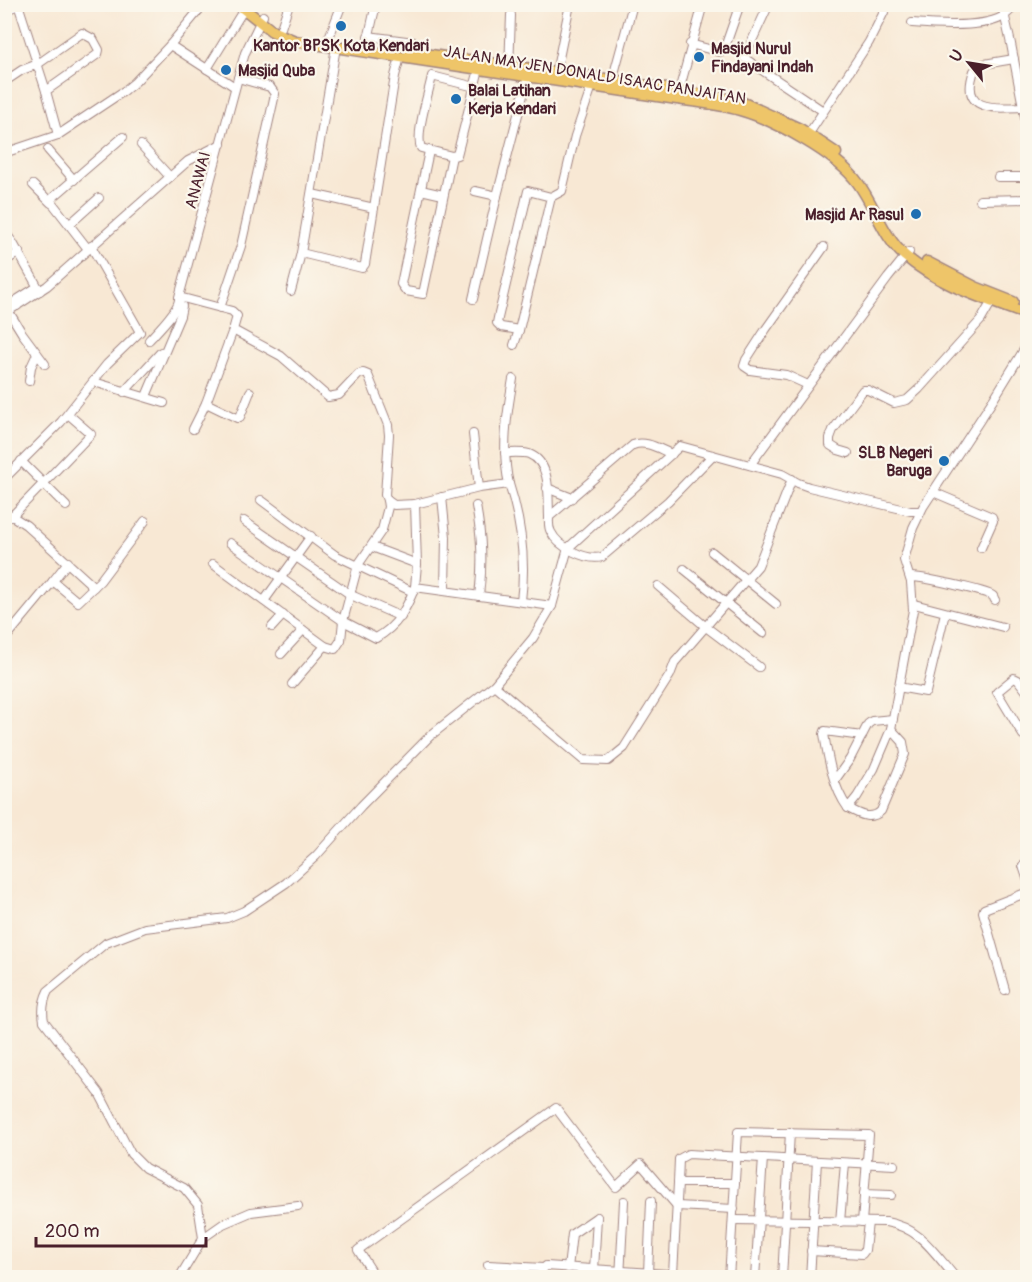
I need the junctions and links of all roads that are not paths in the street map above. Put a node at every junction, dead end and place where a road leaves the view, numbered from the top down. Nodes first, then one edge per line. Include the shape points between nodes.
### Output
1 (204, 4) edge
2 (289, 4) edge
3 (342, 4) edge
4 (376, 4) edge
5 (570, 4) edge
6 (628, 4) edge
7 (633, 4) edge
8 (703, 4) edge
9 (740, 4) edge
10 (769, 4) edge
11 (888, 4) edge
12 (1002, 4) edge
13 (1016, 4) edge
14 (18, 5) edge
15 (243, 6) edge
16 (4, 11) edge
17 (511, 15) dead end
18 (1005, 16) junction
19 (261, 19) junction
20 (912, 23) dead end
21 (281, 28) junction
22 (368, 40) junction
23 (332, 44) junction
24 (690, 44) junction
25 (170, 45) junction
26 (400, 57) junction
27 (1014, 60) junction
28 (39, 64) junction
29 (207, 69) junction
30 (478, 69) junction
31 (509, 69) junction
32 (556, 73) junction
33 (528, 76) junction
34 (237, 78) junction
35 (609, 80) junction
36 (4, 82) edge
37 (592, 86) junction
38 (235, 87) junction
39 (475, 87) junction
40 (46, 91) junction
41 (679, 91) junction
42 (652, 92) junction
43 (1023, 107) junction
44 (823, 111) junction
45 (1028, 133) edge
46 (58, 135) junction
47 (123, 137) dead end
48 (807, 137) junction
49 (221, 144) junction
50 (141, 145) dead end
51 (6, 150) edge
52 (48, 150) dead end
53 (429, 151) junction
54 (452, 156) junction
55 (170, 177) junction
56 (998, 177) dead end
57 (1028, 177) edge
58 (74, 180) junction
59 (33, 185) dead end
60 (421, 190) junction
61 (475, 191) dead end
62 (312, 195) junction
63 (443, 195) junction
64 (497, 196) junction
65 (551, 197) junction
66 (99, 198) dead end
67 (1028, 199) edge
68 (980, 200) dead end
69 (51, 204) junction
70 (374, 208) junction
71 (70, 224) junction
72 (4, 231) edge
73 (824, 247) dead end
74 (89, 248) junction
75 (19, 252) junction
76 (301, 253) junction
77 (907, 254) junction
78 (4, 262) edge
79 (38, 289) junction
80 (291, 291) dead end
81 (473, 299) dead end
82 (179, 300) junction
83 (992, 301) junction
84 (1028, 307) edge
85 (220, 308) junction
86 (7, 313) edge
87 (1028, 315) edge
88 (233, 330) junction
89 (519, 330) junction
90 (140, 332) junction
91 (148, 340) junction
92 (1028, 343) edge
93 (514, 345) dead end
94 (37, 354) junction
95 (163, 354) junction
96 (45, 364) dead end
97 (513, 378) dead end
98 (29, 381) dead end
99 (94, 382) junction
100 (808, 385) junction
101 (124, 392) junction
102 (250, 392) dead end
103 (147, 394) dead end
104 (164, 403) dead end
105 (206, 403) junction
106 (68, 414) junction
107 (193, 429) dead end
108 (473, 434) dead end
109 (505, 453) junction
110 (848, 453) dead end
111 (672, 454) junction
112 (713, 455) junction
113 (21, 461) junction
114 (750, 465) junction
115 (4, 479) edge
116 (792, 479) junction
117 (44, 483) junction
118 (508, 484) junction
119 (479, 488) junction
120 (548, 488) junction
121 (933, 492) junction
122 (442, 497) junction
123 (572, 498) junction
124 (261, 500) dead end
125 (387, 500) junction
126 (415, 504) junction
127 (66, 506) dead end
128 (476, 506) dead end
129 (4, 511) edge
130 (920, 511) junction
131 (11, 517) junction
132 (549, 517) junction
133 (145, 521) dead end
134 (244, 521) dead end
135 (311, 536) junction
136 (230, 543) dead end
137 (372, 546) junction
138 (568, 548) junction
139 (981, 548) dead end
140 (712, 552) dead end
141 (295, 558) junction
142 (68, 562) junction
143 (213, 564) dead end
144 (417, 564) junction
145 (358, 565) junction
146 (684, 569) dead end
147 (910, 577) junction
148 (280, 579) junction
149 (746, 580) junction
150 (53, 581) junction
151 (658, 586) dead end
152 (94, 587) junction
153 (414, 589) junction
154 (445, 590) junction
155 (351, 595) junction
156 (479, 596) junction
157 (995, 600) dead end
158 (264, 601) junction
159 (521, 601) junction
160 (726, 603) junction
161 (776, 604) dead end
162 (914, 604) junction
163 (552, 606) junction
164 (945, 613) junction
165 (283, 615) junction
166 (401, 617) junction
167 (343, 621) junction
168 (272, 627) dead end
169 (706, 627) junction
170 (1003, 627) dead end
171 (303, 630) junction
172 (763, 633) dead end
173 (4, 640) edge
174 (325, 646) junction
175 (281, 654) dead end
176 (759, 667) dead end
177 (292, 684) dead end
178 (494, 685) junction
179 (898, 687) junction
180 (1028, 693) edge
181 (893, 719) junction
182 (891, 729) junction
183 (1023, 735) dead end
184 (862, 736) junction
185 (835, 780) junction
186 (848, 808) junction
187 (1028, 862) edge
188 (1028, 881) edge
189 (1028, 892) edge
190 (1005, 990) dead end
191 (790, 1132) junction
192 (736, 1157) junction
193 (763, 1158) junction
194 (789, 1160) junction
195 (817, 1161) junction
196 (845, 1163) junction
197 (866, 1164) junction
198 (894, 1165) dead end
199 (678, 1183) junction
200 (735, 1184) junction
201 (864, 1194) junction
202 (891, 1195) dead end
203 (624, 1201) dead end
204 (651, 1201) dead end
205 (298, 1206) dead end
206 (677, 1206) junction
207 (734, 1209) junction
208 (733, 1220) junction
209 (759, 1220) junction
210 (785, 1221) junction
211 (813, 1222) junction
212 (840, 1222) junction
213 (865, 1222) junction
214 (203, 1238) junction
215 (811, 1251) junction
216 (488, 1265) dead end
217 (543, 1268) junction
218 (568, 1268) junction
219 (594, 1270) junction
220 (648, 1273) junction
221 (620, 1274) edge
222 (668, 1275) edge
223 (179, 1278) edge
224 (375, 1278) edge
225 (542, 1278) edge
226 (755, 1278) edge
227 (782, 1278) edge
228 (810, 1278) edge
229 (956, 1278) edge

1 - 25 street
2 - 21 street
3 - 23 street
4 - 22 street
5 - 32 street
6 - 35 street
7 - 35 street
8 - 24 street
9 - 24 street via 724,50
10 - 44 street via 744,58
11 - 44 street via 869,42
12 - 18 street
13 - 18 street
14 - 16 street
14 - 28 street
15 - 19 highway, JALAN MAYJEN DONALD ISAAC PANJAITAN
15 - 29 street
17 - 31 street
18 - 20 street via 976,23
18 - 27 street
19 - 21 highway, JALAN MAYJEN DONALD ISAAC PANJAITAN
19 - 23 highway, JALAN MAYJEN DONALD ISAAC PANJAITAN via 272,31 295,41
19 - 34 street, ANAWAI
21 - 23 highway, JALAN MAYJEN DONALD ISAAC PANJAITAN
22 - 23 highway, JALAN MAYJEN DONALD ISAAC PANJAITAN
22 - 31 highway, JALAN MAYJEN DONALD ISAAC PANJAITAN
23 - 26 highway, JALAN MAYJEN DONALD ISAAC PANJAITAN
23 - 62 street
24 - 41 street
25 - 29 street
25 - 46 street via 135,82
26 - 30 highway, JALAN MAYJEN DONALD ISAAC PANJAITAN
26 - 70 street
27 - 43 street
27 - 43 street via 984,64 974,71 972,92 985,108
28 - 36 street
28 - 40 street
28 - 40 street via 82,33 93,39 99,50
29 - 38 street
30 - 31 highway, JALAN MAYJEN DONALD ISAAC PANJAITAN
30 - 39 street
31 - 32 highway, JALAN MAYJEN DONALD ISAAC PANJAITAN
31 - 33 highway, JALAN MAYJEN DONALD ISAAC PANJAITAN
32 - 35 highway, JALAN MAYJEN DONALD ISAAC PANJAITAN
33 - 37 highway, JALAN MAYJEN DONALD ISAAC PANJAITAN
33 - 64 street
34 - 38 street, ANAWAI
34 - 85 street via 270,87 275,94 241,246
35 - 42 highway, JALAN MAYJEN DONALD ISAAC PANJAITAN
37 - 42 highway, JALAN MAYJEN DONALD ISAAC PANJAITAN
37 - 65 street via 562,190
38 - 49 street, ANAWAI
39 - 53 street via 432,76 419,143
39 - 54 street via 457,154
40 - 46 street
41 - 42 highway, JALAN MAYJEN DONALD ISAAC PANJAITAN
41 - 48 highway, JALAN MAYJEN DONALD ISAAC PANJAITAN via 739,101 778,117
42 - 48 highway, JALAN MAYJEN DONALD ISAAC PANJAITAN via 738,109
43 - 45 street
44 - 48 street
46 - 51 street
47 - 58 street
48 - 77 highway, JALAN MAYJEN DONALD ISAAC PANJAITAN via 852,176 892,241
49 - 55 street via 188,161
49 - 82 street, ANAWAI
50 - 55 street
52 - 58 street
53 - 54 street
53 - 60 street
54 - 63 street
55 - 74 street
56 - 57 street
58 - 69 street via 52,197
59 - 69 street
60 - 63 street
60 - 63 street via 401,284 406,291 423,294
61 - 64 street
62 - 70 street
62 - 76 street
64 - 81 street
65 - 89 street
65 - 89 street via 528,191 518,231 497,323
66 - 71 street
67 - 68 street
69 - 71 street
70 - 76 street via 362,268
71 - 74 street
72 - 75 street
73 - 100 street via 744,366 786,375
74 - 79 street
74 - 90 street
75 - 78 street
75 - 79 street
76 - 80 street
77 - 83 highway, JALAN MAYJEN DONALD ISAAC PANJAITAN via 938,277
77 - 84 highway, JALAN MAYJEN DONALD ISAAC PANJAITAN
77 - 100 street
79 - 86 street
82 - 85 street
82 - 91 street
82 - 95 street, ANAWAI via 180,316
83 - 87 highway, JALAN MAYJEN DONALD ISAAC PANJAITAN
83 - 110 street via 953,354 907,400 894,404 863,390 830,438 830,445
85 - 88 street via 237,316
86 - 94 street
88 - 105 street
88 - 125 street via 281,356 331,398 339,395 358,374 368,375 388,425
89 - 93 street
90 - 91 street
90 - 99 street
91 - 95 street
92 - 121 street
94 - 96 street
94 - 98 street
95 - 101 street
95 - 103 street, ANAWAI
97 - 109 street
99 - 101 street
99 - 106 street
100 - 114 street
101 - 104 street
102 - 105 street via 237,418
105 - 107 street
106 - 113 street
106 - 117 street via 92,434
108 - 119 street
109 - 118 street
109 - 120 street via 527,453 537,458 545,468
111 - 112 street via 680,446
111 - 123 street via 637,443
111 - 138 street
112 - 114 street
112 - 138 street via 668,501 602,557 588,558
113 - 115 street
113 - 117 street
114 - 116 street
116 - 130 street via 817,489
116 - 149 street via 760,562
117 - 127 street
117 - 131 street
118 - 119 street
118 - 159 street via 523,552
119 - 122 street
120 - 123 street
120 - 132 street
121 - 130 street
121 - 139 street via 992,517
122 - 126 street
122 - 154 street
123 - 132 street
124 - 135 street
125 - 126 street via 397,506
125 - 137 street via 382,531
126 - 144 street
128 - 156 street via 483,564
129 - 131 street
130 - 147 street via 904,555
131 - 142 street via 26,525
132 - 138 street via 552,535
133 - 152 street
134 - 141 street
135 - 141 street
135 - 145 street via 335,555
136 - 148 street
137 - 144 street
137 - 145 street
138 - 163 street
140 - 149 street
141 - 148 street
141 - 155 street
142 - 150 street
142 - 152 street
143 - 158 street
144 - 153 street
145 - 153 street
145 - 155 street
146 - 160 street
147 - 157 street via 980,592
147 - 162 street
148 - 158 street
148 - 167 street
149 - 160 street
149 - 161 street
150 - 152 street via 78,602
150 - 173 street
151 - 169 street
153 - 154 street
153 - 166 street
154 - 156 street
155 - 166 street
155 - 167 street
156 - 159 street
158 - 165 street
159 - 163 street
160 - 169 street
160 - 172 street
162 - 164 street
162 - 179 street
163 - 178 street via 533,638
164 - 170 street
164 - 179 street via 926,692
165 - 168 street
165 - 171 street
166 - 167 street via 376,638
167 - 174 street via 341,640 335,649
169 - 176 street
169 - 178 street via 675,662 624,748 608,761 583,760
171 - 174 street
171 - 175 street
174 - 177 street
178 - 214 street via 430,736 286,883 227,918 146,928 106,943 48,991 44,1021 99,1093 131,1154 145,1168 173,1181 193,1197
179 - 181 street
180 - 183 street via 1014,678 997,692
181 - 182 street
181 - 184 street via 870,722
182 - 186 street via 874,769
182 - 186 street via 903,742 905,754 881,811 868,817
184 - 185 street
184 - 185 street via 825,731
185 - 186 street
187 - 188 street via 1023,866
189 - 190 street via 983,912
191 - 192 street via 738,1132
191 - 194 street
191 - 197 street via 868,1136
192 - 193 street
192 - 199 street via 681,1157
192 - 200 street
193 - 194 street
193 - 209 street
194 - 195 street
194 - 210 street
195 - 196 street
195 - 211 street
196 - 197 street
196 - 212 street
197 - 198 street
197 - 201 street
199 - 200 street
199 - 206 street
200 - 207 street
201 - 202 street
201 - 213 street
203 - 221 street
204 - 220 street
205 - 214 street via 250,1212
206 - 207 street
206 - 222 street
206 - 224 street via 640,1164 616,1187 556,1108 358,1250
207 - 208 street
208 - 209 street
208 - 222 street via 729,1278
209 - 210 street
209 - 226 street
210 - 211 street
210 - 227 street
211 - 212 street
211 - 215 street
212 - 213 street
213 - 215 street via 862,1254
213 - 229 street via 900,1225 913,1231
214 - 223 street
215 - 228 street
216 - 217 street
217 - 218 street
217 - 225 street
218 - 219 street
218 - 219 street via 572,1234 597,1217
219 - 221 street
220 - 221 street
220 - 222 street

